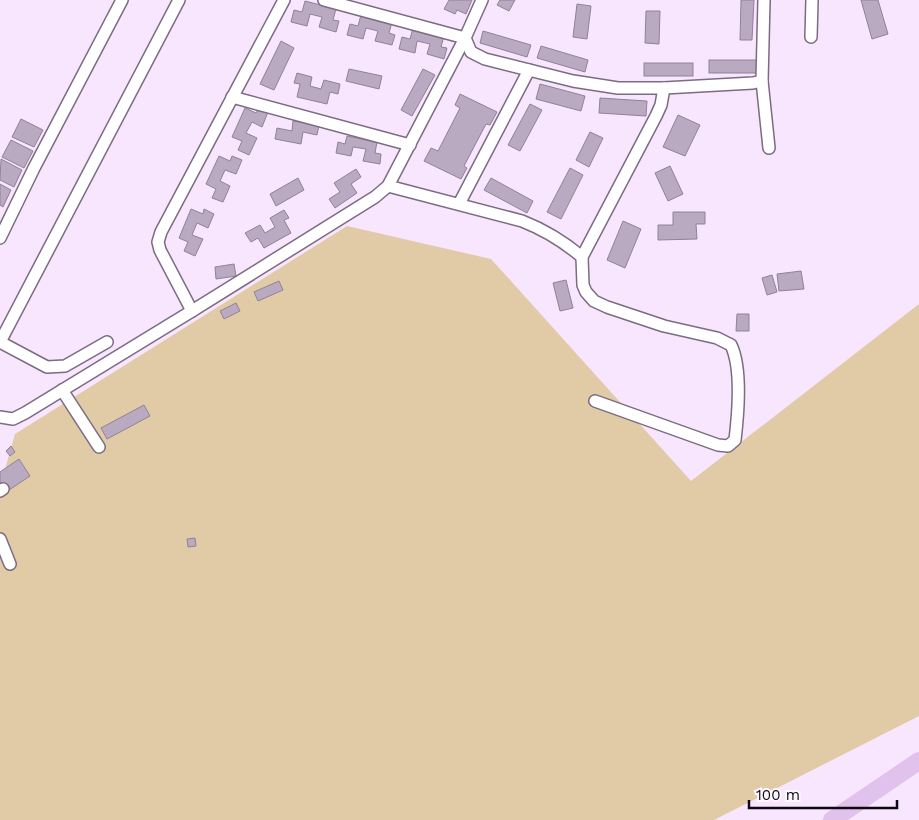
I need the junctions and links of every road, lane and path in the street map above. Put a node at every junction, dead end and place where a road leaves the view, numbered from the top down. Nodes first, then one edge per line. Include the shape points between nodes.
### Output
1 (122, 0) edge
2 (179, 0) edge
3 (284, 0) edge
4 (324, 0) edge
5 (482, 0) edge
6 (764, 0) edge
7 (812, 0) edge
8 (811, 37) dead end
9 (465, 38) junction
10 (529, 70) junction
11 (601, 74) dead end
12 (762, 81) junction
13 (600, 86) junction
14 (664, 88) junction
15 (232, 97) junction
16 (410, 144) junction
17 (769, 148) dead end
18 (388, 186) junction
19 (459, 204) junction
20 (0, 238) edge
21 (582, 257) junction
22 (192, 311) junction
23 (0, 342) edge
24 (107, 342) dead end
25 (62, 390) junction
26 (595, 401) dead end
27 (0, 417) edge
28 (99, 447) dead end
29 (0, 539) edge
30 (10, 564) dead end

1 - 20 street
2 - 23 street
3 - 15 street
4 - 9 street via 413,18
5 - 9 street
6 - 12 street
7 - 8 street
9 - 10 street via 471,52 485,59
9 - 16 street
10 - 13 street
10 - 19 street
11 - 13 street
12 - 14 street
12 - 17 street
13 - 14 street
14 - 21 street via 656,116 614,187
15 - 16 street via 380,131
15 - 22 street via 158,242
16 - 18 street
18 - 19 street
18 - 22 street
19 - 21 street via 543,229
21 - 26 street via 583,285 594,301 731,345 738,380 735,440 728,446 710,442
22 - 25 street
23 - 24 street via 47,367 65,366
25 - 27 street via 13,419
25 - 28 street
29 - 30 street

